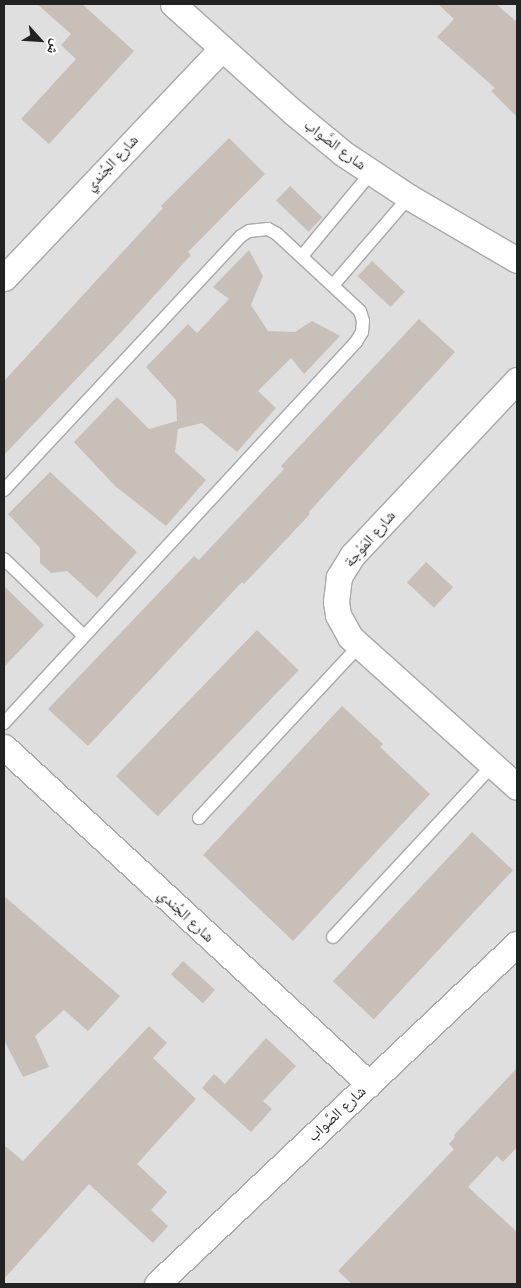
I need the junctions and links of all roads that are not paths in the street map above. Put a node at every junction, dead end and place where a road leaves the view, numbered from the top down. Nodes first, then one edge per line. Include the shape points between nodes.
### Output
1 (173, 4) edge
2 (220, 49) junction
3 (371, 173) junction
4 (409, 196) junction
5 (302, 256) junction
6 (517, 260) edge
7 (4, 278) edge
8 (334, 284) junction
9 (517, 380) edge
10 (4, 490) edge
11 (4, 559) edge
12 (84, 636) junction
13 (359, 646) junction
14 (4, 723) edge
15 (4, 748) edge
16 (493, 765) junction
17 (517, 787) edge
18 (199, 818) dead end
19 (333, 937) dead end
20 (517, 944) edge
21 (369, 1084) junction
22 (157, 1284) edge

1 - 2 street, شارع الصَّواب
2 - 3 street, شارع الصَّواب via 318,134
2 - 7 street, شارع الجُندي
3 - 4 street, شارع الصَّواب
3 - 5 lane
4 - 6 street, شارع الصَّواب
4 - 8 lane
5 - 8 lane
5 - 10 lane via 268,229 249,231 241,236
8 - 12 lane via 360,310 362,327 356,342
9 - 13 street, شارع المَوْجة via 344,566 336,590 338,615
11 - 12 lane
12 - 14 lane
13 - 16 street, شارع المَوْجة
13 - 18 lane
15 - 21 street, شارع الجُندي
16 - 17 street, شارع المَوْجة
16 - 19 lane
20 - 21 street, شارع الصَّواب
21 - 22 street, شارع الصَّواب

